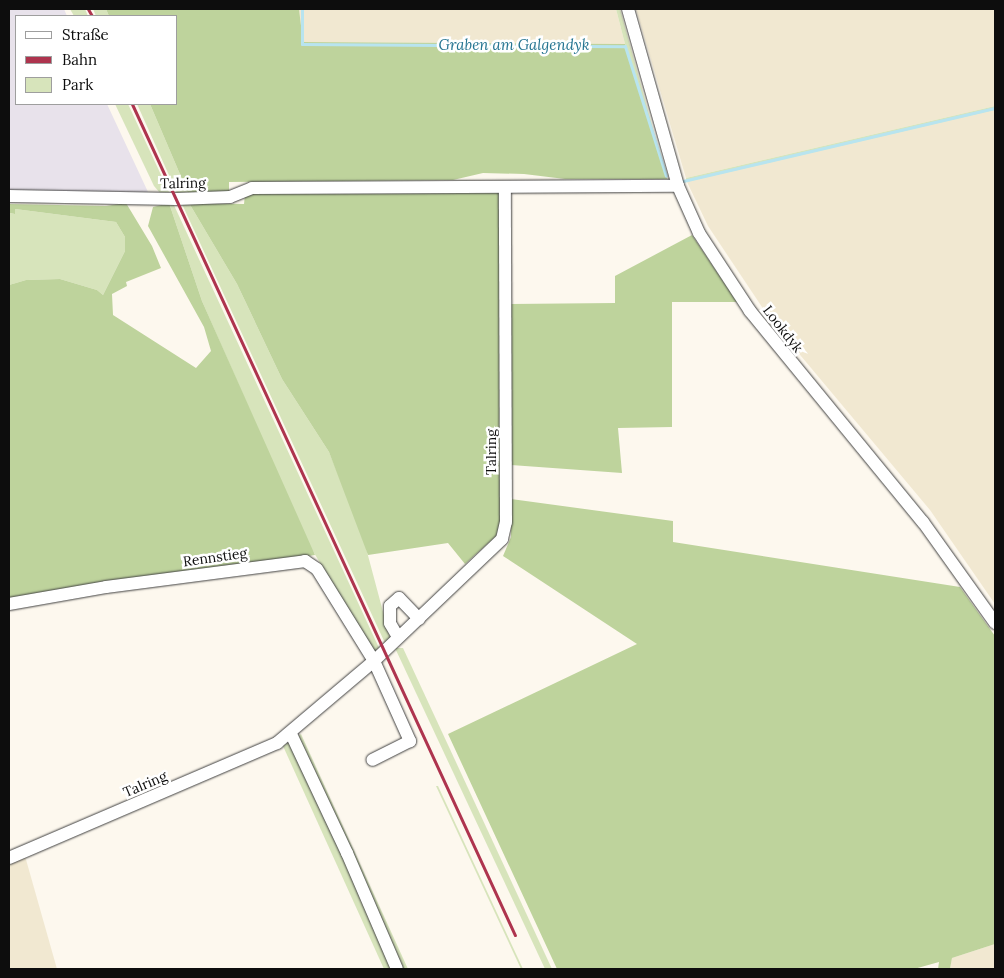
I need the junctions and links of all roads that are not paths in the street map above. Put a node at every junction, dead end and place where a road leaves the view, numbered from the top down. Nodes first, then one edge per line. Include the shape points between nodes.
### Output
1 (628, 9) edge
2 (678, 186) junction
3 (505, 187) junction
4 (9, 196) edge
5 (9, 604) edge
6 (418, 619) junction
7 (995, 623) edge
8 (398, 637) junction
9 (374, 661) junction
10 (291, 734) junction
11 (372, 760) dead end
12 (9, 858) edge
13 (397, 969) edge

1 - 2 street, Lookdyk
2 - 3 street, Talring
2 - 7 street, Lookdyk via 699,233 750,311 923,522
3 - 4 street, Talring via 252,188 230,197 176,199
3 - 6 street, Talring via 506,532 491,551
5 - 9 street, Rennstieg via 106,587 306,561 317,569
6 - 8 street, Talring
6 - 8 street via 399,598 390,606 390,624
8 - 9 street, Talring
9 - 10 street, Talring
9 - 11 street via 410,741
10 - 12 street, Talring via 277,743
10 - 13 street

